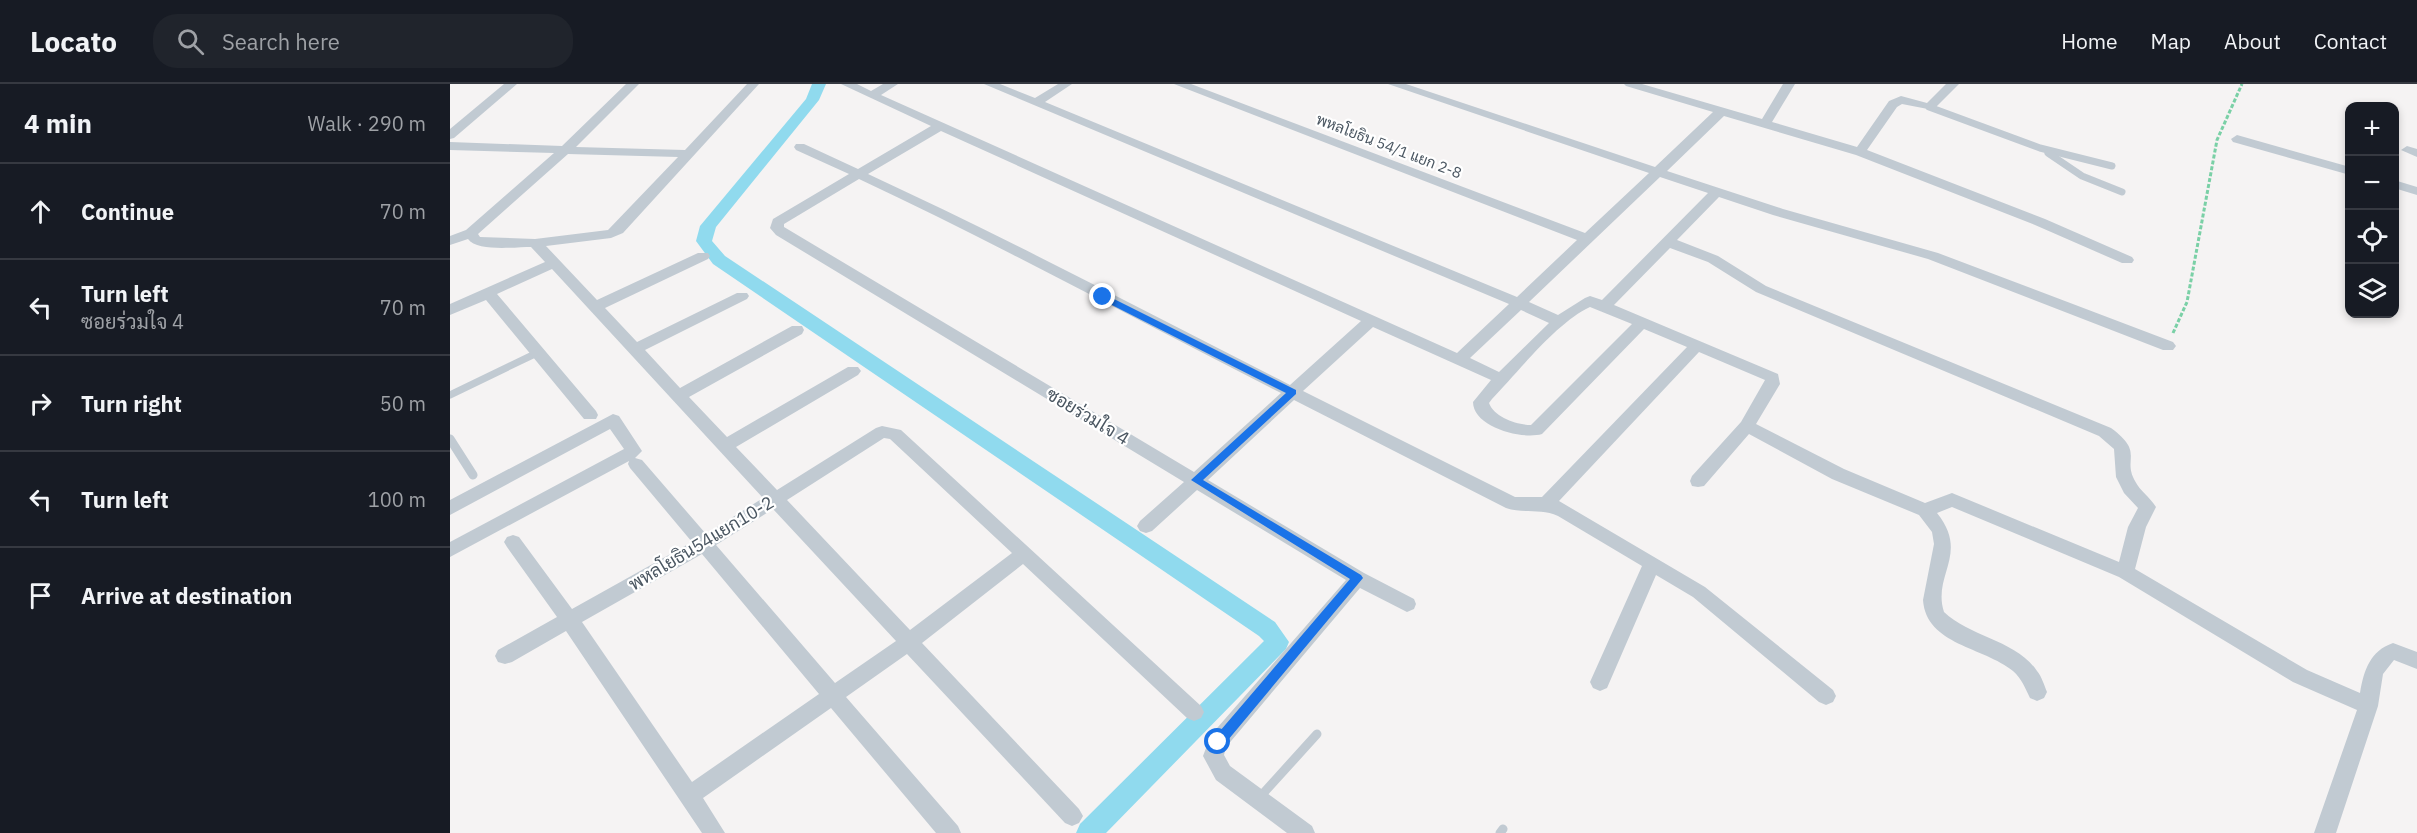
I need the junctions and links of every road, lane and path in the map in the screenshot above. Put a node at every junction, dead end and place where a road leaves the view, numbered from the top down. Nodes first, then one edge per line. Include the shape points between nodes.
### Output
1 (511, 84) edge
2 (633, 84) edge
3 (753, 84) edge
4 (847, 84) edge
5 (892, 84) edge
6 (990, 84) edge
7 (1066, 84) edge
8 (1180, 84) edge
9 (1630, 84) edge
10 (1789, 84) edge
11 (1953, 84) edge
12 (2242, 84) edge
13 (1404, 85) edge
14 (872, 95) junction
15 (1036, 103) junction
16 (1929, 107) junction
17 (1722, 111) junction
18 (1766, 124) junction
19 (940, 126) junction
20 (450, 135) edge
21 (2237, 139) dead end
22 (450, 146) edge
23 (800, 147) dead end
24 (2040, 148) junction
25 (565, 150) junction
26 (1860, 152) junction
27 (686, 154) junction
28 (2112, 166) dead end
29 (2345, 170) edge
30 (1658, 172) junction
31 (860, 174) junction
32 (2399, 186) edge
33 (1716, 191) junction
34 (2417, 191) edge
35 (2122, 192) dead end
36 (471, 232) junction
37 (1587, 239) junction
38 (450, 242) edge
39 (1668, 242) junction
40 (535, 243) junction
41 (703, 256) dead end
42 (2127, 260) dead end
43 (554, 263) junction
44 (489, 293) junction
45 (742, 296) dead end
46 (1519, 303) junction
47 (1605, 306) junction
48 (595, 307) junction
49 (450, 310) edge
50 (1371, 320) junction
51 (1560, 322) junction
52 (1641, 323) junction
53 (796, 330) dead end
54 (1696, 346) junction
55 (2168, 346) joint
56 (635, 349) junction
57 (539, 352) junction
58 (1460, 360) junction
59 (853, 371) dead end
60 (1502, 379) junction
61 (1293, 392) junction
62 (450, 395) edge
63 (678, 396) junction
64 (590, 415) dead end
65 (1748, 426) junction
66 (450, 439) edge
67 (725, 446) junction
68 (636, 464) dead end
69 (473, 475) dead end
70 (1196, 480) junction
71 (1698, 480) dead end
72 (775, 499) junction
73 (1547, 503) junction
74 (450, 508) edge
75 (1925, 510) junction
76 (1146, 526) dead end
77 (513, 542) dead end
78 (705, 543) junction
79 (450, 550) edge
80 (1024, 554) junction
81 (1652, 563) junction
82 (2125, 572) junction
83 (1358, 578) junction
84 (1407, 604) dead end
85 (569, 620) junction
86 (909, 642) junction
87 (505, 656) dead end
88 (2417, 661) edge
89 (1600, 682) dead end
90 (2037, 692) dead end
91 (833, 694) junction
92 (1826, 696) dead end
93 (2368, 706) junction
94 (1194, 712) dead end
95 (1317, 734) dead end
96 (689, 796) junction
97 (1258, 799) junction
98 (1072, 816) dead end
99 (714, 833) edge
100 (950, 833) edge
101 (1304, 833) edge
102 (2325, 833) edge

1 - 20 street
2 - 25 street
3 - 27 street
4 - 14 street
5 - 14 street
6 - 15 street
7 - 15 street
8 - 37 street, พหลโยธิน 54/1 แยก 2-8
9 - 17 street
10 - 18 street
11 - 16 street
12 - 55 path via 2217,140 2187,302
13 - 30 street
14 - 19 street
15 - 46 street
16 - 24 lane
16 - 26 street via 1900,100 1893,104
17 - 18 street
17 - 30 street
18 - 26 street
19 - 31 street
19 - 50 street
21 - 29 street
22 - 25 street
23 - 31 street
24 - 28 lane
24 - 35 lane via 2082,176
25 - 27 street
25 - 36 street
26 - 42 street
27 - 40 street via 618,230 603,237
30 - 33 street
30 - 37 street
31 - 61 street
31 - 70 street, ซอยร่วมใจ 4 via 778,222 777,228
32 - 34 street
33 - 39 street
33 - 55 street via 1933,256
36 - 38 street
36 - 40 street via 481,243
37 - 46 street
39 - 47 street
39 - 82 street via 1713,259 1761,289 2117,440 2126,450 2127,484 2147,507 2137,527
40 - 43 street
41 - 48 street
43 - 44 street
43 - 48 street
44 - 49 street
44 - 57 street
45 - 56 street
46 - 51 street
46 - 58 street
47 - 51 street via 1584,303
47 - 52 street
48 - 56 street
50 - 58 street
50 - 61 street
51 - 60 street
52 - 54 street
52 - 60 street via 1536,430 1516,430 1481,407
53 - 63 street
54 - 65 street via 1773,378
54 - 73 street
56 - 63 street
57 - 62 lane
57 - 64 street
58 - 60 street
59 - 67 street
61 - 70 street
61 - 73 street via 1512,503
63 - 67 street
65 - 71 street
65 - 75 street via 1838,474
66 - 69 lane
67 - 72 street
68 - 78 street
70 - 76 street
70 - 83 street, ซอยร่วมใจ 4
72 - 78 street, พหลโยธิน54แยก10-2
72 - 80 street, พหลโยธิน54แยก10-2 via 882,432 895,434
72 - 86 street
73 - 81 street
74 - 79 street via 613,420 634,451
75 - 82 street via 1952,500
75 - 90 street via 1940,532 1943,556 1932,598 1934,612 1953,629 2024,668 2034,679
77 - 85 street
78 - 85 street, พหลโยธิน54แยก10-2
78 - 91 street
80 - 86 street
80 - 94 street
81 - 89 street
81 - 92 street via 1699,592
82 - 93 street via 2300,676
83 - 84 street, ซอยร่วมใจ 4
83 - 97 street via 1218,742 1213,756 1223,773
85 - 87 street, พหลโยธิน54แยก10-2
85 - 96 street
86 - 91 street
86 - 98 street
88 - 93 street via 2393,651 2384,654 2377,662
91 - 96 street
91 - 100 street
93 - 102 street
95 - 97 lane
96 - 99 street
97 - 101 street

